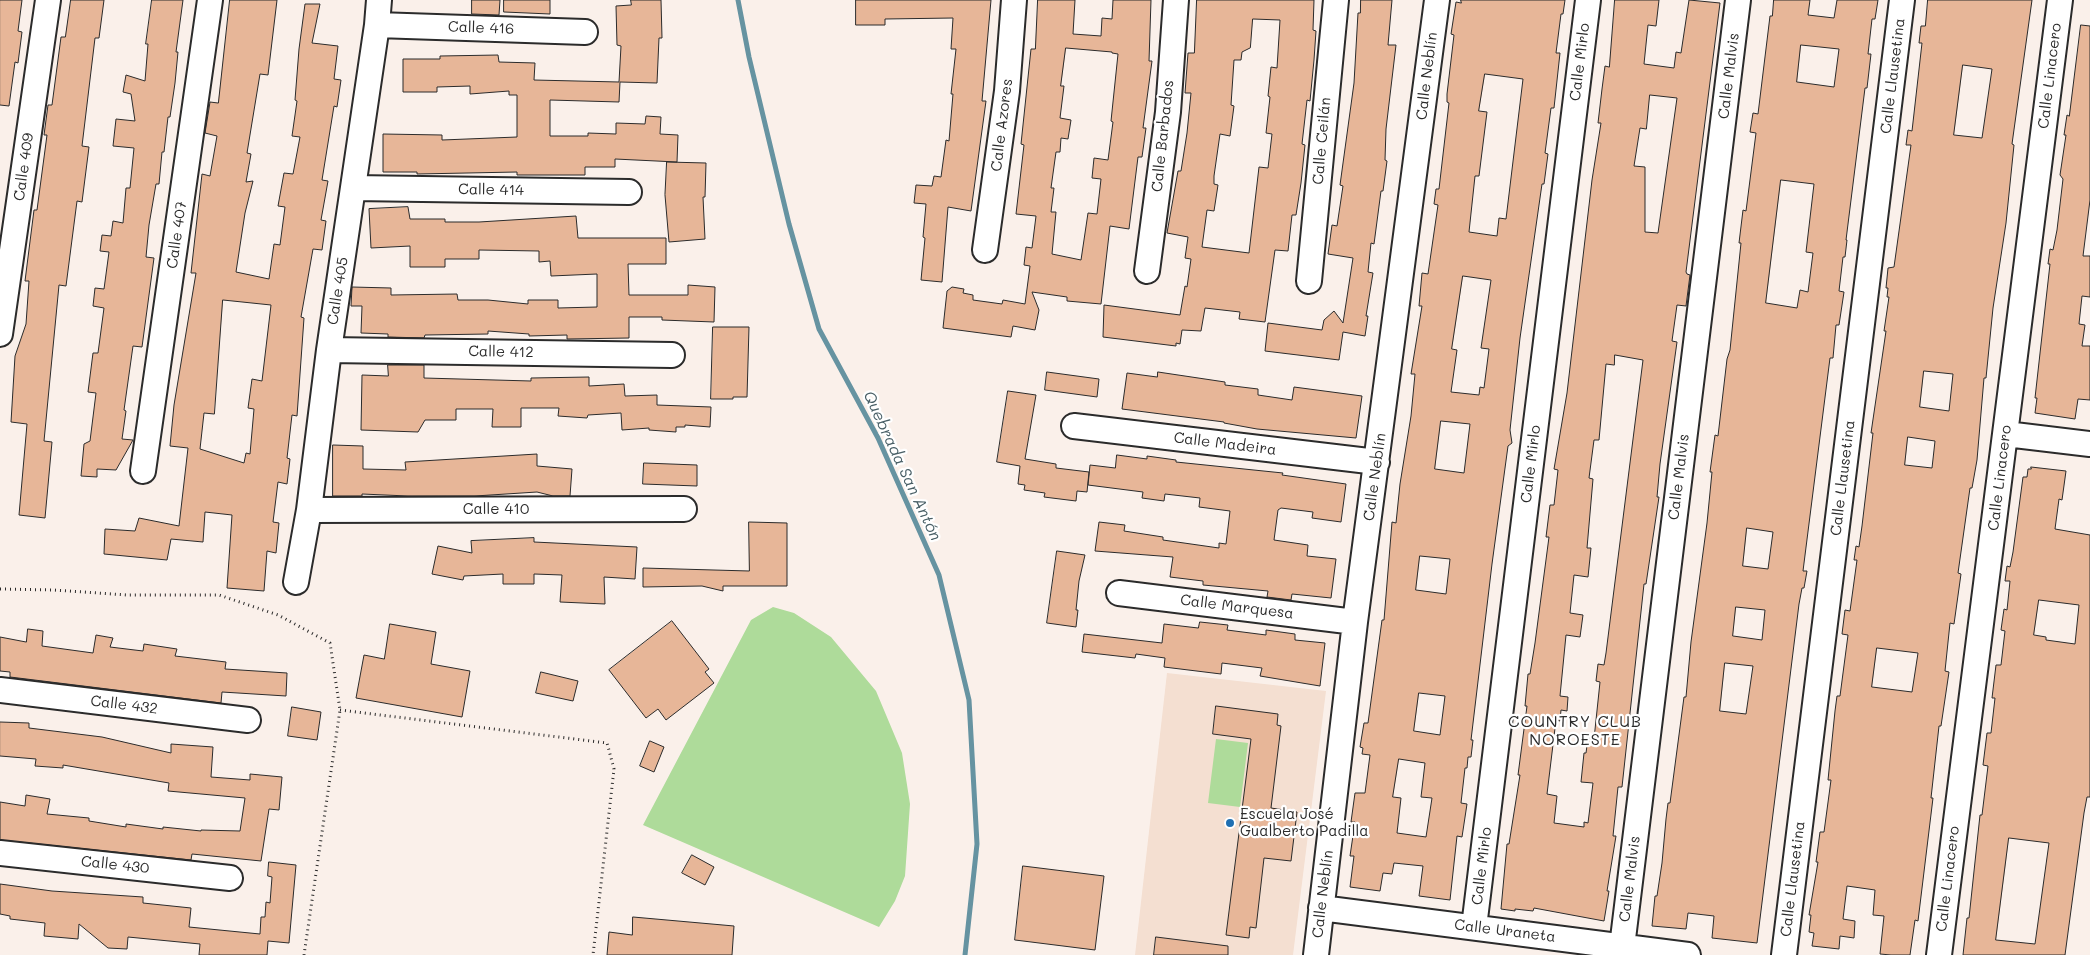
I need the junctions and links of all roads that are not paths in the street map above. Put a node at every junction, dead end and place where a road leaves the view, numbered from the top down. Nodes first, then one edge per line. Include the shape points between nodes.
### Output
1 (48, 0) edge
2 (210, 0) edge
3 (378, 0) edge
4 (1014, 0) edge
5 (1176, 0) edge
6 (1336, 0) edge
7 (1437, 0) edge
8 (1588, 0) edge
9 (1738, 0) edge
10 (1902, 0) edge
11 (2060, 0) edge
12 (377, 25) junction
13 (585, 32) dead end
14 (354, 188) junction
15 (629, 192) dead end
16 (985, 250) dead end
17 (1147, 271) dead end
18 (1309, 281) dead end
19 (0, 334) edge
20 (329, 350) junction
21 (672, 355) dead end
22 (1074, 426) dead end
23 (2006, 434) junction
24 (2090, 444) edge
25 (1377, 462) junction
26 (143, 471) dead end
27 (684, 509) dead end
28 (309, 510) junction
29 (296, 582) dead end
30 (1119, 593) dead end
31 (1355, 622) junction
32 (0, 690) edge
33 (248, 720) dead end
34 (0, 853) edge
35 (230, 878) dead end
36 (1321, 908) junction
37 (1474, 928) junction
38 (1621, 951) edge
39 (1316, 955) edge
40 (1688, 955) edge
41 (1784, 955) edge
42 (1938, 955) edge

1 - 19 street, Calle 409
2 - 26 street, Calle 407
3 - 12 street, Calle 405
4 - 16 street, Calle Azores via 1007,91
5 - 17 street, Calle Barbados via 1168,112
6 - 18 street, Calle Ceilán
7 - 25 street, Calle Neblín
8 - 37 street, Calle Mirlo
9 - 38 street, Calle Malvis
10 - 41 street, Calle Llausetina
11 - 23 street, Calle Linacero
12 - 13 street, Calle 416
12 - 14 street, Calle 405
14 - 15 street, Calle 414
14 - 20 street, Calle 405
20 - 21 street, Calle 412
20 - 28 street, Calle 405
22 - 25 street, Calle Madeira
23 - 24 street
23 - 42 street, Calle Linacero
25 - 31 street, Calle Neblín
27 - 28 street, Calle 410
28 - 29 street, Calle 405
30 - 31 street, Calle Marquesa
31 - 36 street, Calle Neblín
32 - 33 street, Calle 432
34 - 35 street, Calle 430
36 - 37 street, Calle Uraneta
36 - 39 street, Calle Neblín
37 - 38 street, Calle Uraneta
38 - 40 street, Calle Uraneta

